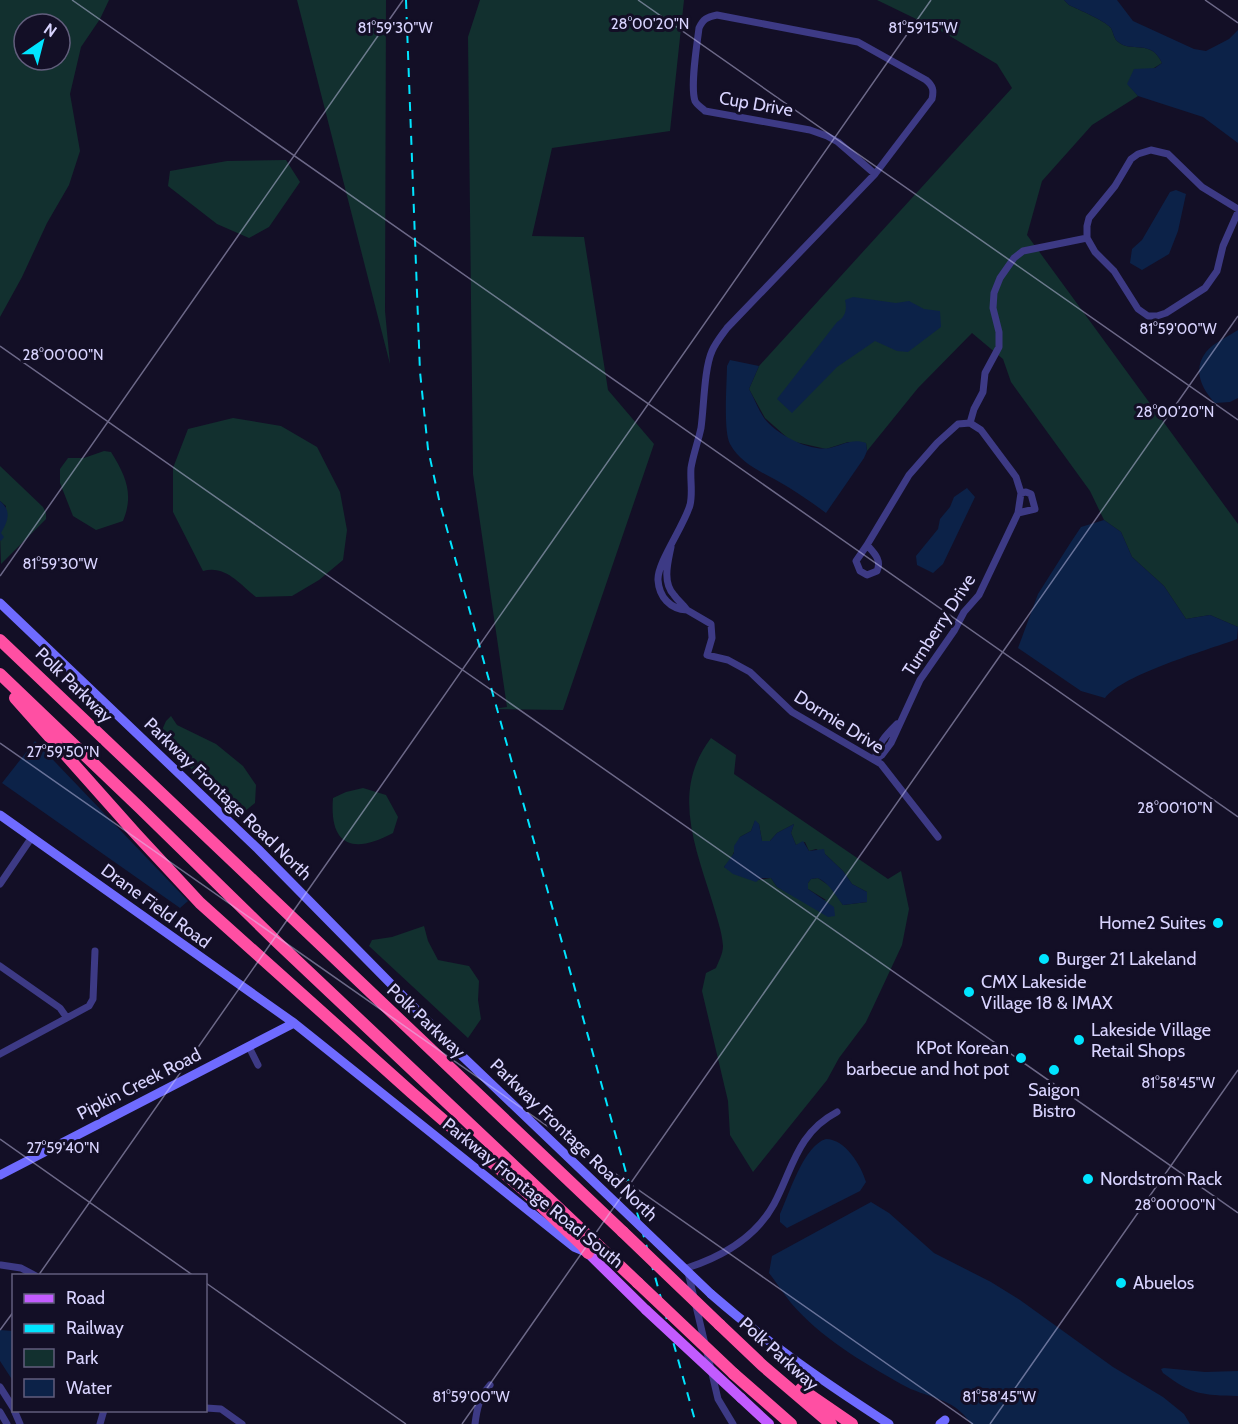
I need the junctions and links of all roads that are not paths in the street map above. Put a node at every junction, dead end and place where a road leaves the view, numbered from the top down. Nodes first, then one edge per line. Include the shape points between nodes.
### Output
1 (875, 174) junction
2 (1238, 210) edge
3 (1087, 238) junction
4 (970, 423) junction
5 (1021, 493) junction
6 (1018, 513) junction
7 (867, 545) dead end
8 (671, 547) junction
9 (669, 588) junction
10 (661, 592) junction
11 (0, 603) edge
12 (687, 610) junction
13 (0, 640) edge
14 (0, 674) edge
15 (0, 681) edge
16 (875, 760) junction
17 (0, 815) edge
18 (32, 837) junction
19 (938, 837) dead end
20 (0, 884) edge
21 (95, 951) dead end
22 (0, 966) edge
23 (67, 1018) junction
24 (294, 1023) junction
25 (249, 1047) junction
26 (0, 1054) edge
27 (258, 1065) dead end
28 (837, 1112) dead end
29 (0, 1175) edge
30 (588, 1253) junction
31 (1, 1265) edge
32 (34, 1274) edge
33 (750, 1354) junction
34 (490, 1385) dead end
35 (0, 1387) edge
36 (12, 1407) edge
37 (207, 1408) edge
38 (0, 1412) edge
39 (240, 1423) edge
40 (7, 1424) edge
41 (475, 1424) edge
42 (733, 1424) edge
43 (769, 1424) edge
44 (791, 1424) edge
45 (831, 1424) edge
46 (852, 1424) edge
47 (889, 1424) edge

1 - 1 street, Cup Drive via 932,99 932,85 858,42 717,15 703,21 695,66 695,101 699,106 705,111 827,136
1 - 8 street, Cup Drive via 715,345 708,363 691,471 691,501
2 - 3 street via 1202,187 1168,154 1151,150 1131,159 1089,218
2 - 3 street via 1217,271 1205,288 1157,316 1148,316 1138,309
3 - 4 street via 1023,251 1000,278 993,308 999,347 985,373 983,392
4 - 5 street via 981,430 1013,471
4 - 7 street via 958,424 922,460 897,493
5 - 6 street, Turnberry Drive
5 - 6 street via 1031,495 1035,509
6 - 16 street, Turnberry Drive via 979,595 920,680 891,743
8 - 9 street
8 - 10 street via 660,565
9 - 10 street
9 - 12 street
10 - 12 street via 677,610
11 - 47 main road, Parkway Frontage Road North, bridge via 258,849 474,1068 711,1294 794,1361
12 - 16 street, Dormie Drive via 711,624 707,655 729,660 750,672 792,712
13 - 33 highway, Polk Parkway, bridge
14 - 44 highway, bridge via 277,942
15 - 30 highway via 200,903 525,1191
16 - 19 street, Dormie Drive
17 - 18 main road, Drane Field Road
18 - 20 street
18 - 24 main road, Drane Field Road
21 - 23 street via 93,999 87,1008
22 - 23 street via 60,1008
23 - 26 street
24 - 25 main road, Pipkin Creek Road
24 - 30 main road, Parkway Frontage Road South via 574,1247
25 - 27 street
25 - 29 main road, Pipkin Creek Road
28 - 42 street via 820,1122 800,1146 774,1204 754,1230 724,1253 687,1268 718,1399
30 - 43 main road, Parkway Frontage Road South, bridge
31 - 32 street
33 - 45 highway, Polk Parkway
33 - 46 highway
34 - 41 street via 477,1406
35 - 36 street
37 - 39 street via 221,1409
38 - 40 street

